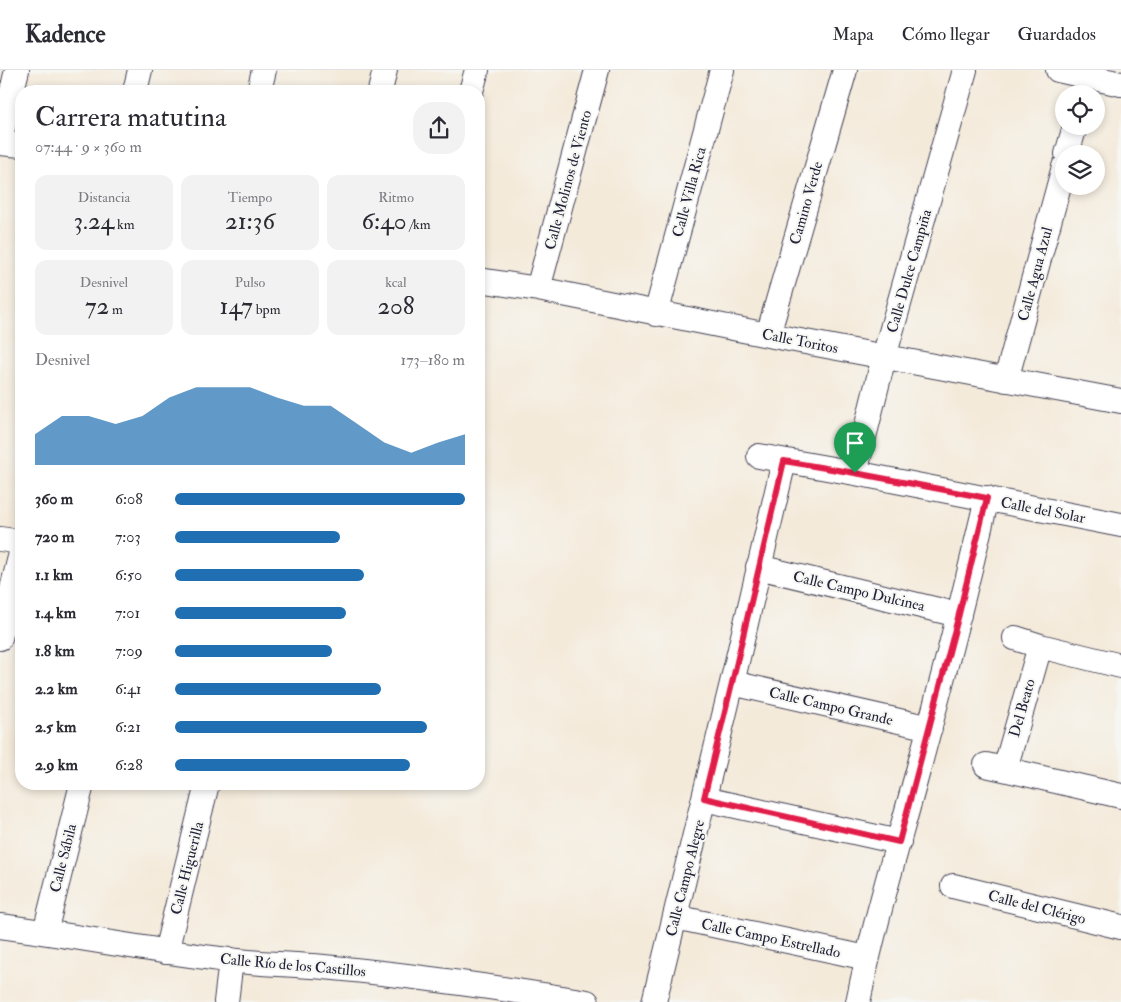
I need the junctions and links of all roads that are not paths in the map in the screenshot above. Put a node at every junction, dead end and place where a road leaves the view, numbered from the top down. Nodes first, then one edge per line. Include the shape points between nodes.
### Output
1 (17, 70) edge
2 (140, 70) edge
3 (264, 70) edge
4 (385, 70) edge
5 (477, 70) edge
6 (597, 70) edge
7 (722, 70) edge
8 (845, 70) edge
9 (965, 70) edge
10 (1058, 70) edge
11 (1121, 84) edge
12 (136, 85) edge
13 (260, 85) edge
14 (381, 85) edge
15 (473, 85) edge
16 (1086, 85) edge
17 (0, 142) edge
18 (15, 144) edge
19 (1056, 195) edge
20 (485, 281) edge
21 (538, 289) junction
22 (656, 314) junction
23 (768, 335) junction
24 (884, 357) junction
25 (1006, 380) junction
26 (1121, 401) edge
27 (759, 456) dead end
28 (784, 461) junction
29 (855, 473) junction
30 (987, 498) junction
31 (1121, 525) edge
32 (0, 540) edge
33 (15, 541) edge
34 (758, 567) junction
35 (15, 577) edge
36 (959, 614) junction
37 (0, 638) edge
38 (1015, 638) dead end
39 (1040, 646) junction
40 (1121, 666) edge
41 (732, 683) junction
42 (930, 728) junction
43 (80, 790) edge
44 (206, 790) edge
45 (1121, 796) edge
46 (704, 798) junction
47 (899, 842) junction
48 (953, 886) dead end
49 (676, 917) junction
50 (0, 926) edge
51 (1121, 928) edge
52 (45, 932) junction
53 (166, 952) junction
54 (867, 958) junction
55 (231, 960) junction
56 (226, 1002) edge
57 (587, 1002) edge
58 (654, 1002) edge
59 (858, 1002) edge

1 - 17 street
2 - 12 street
3 - 13 street
4 - 14 street
5 - 15 street
6 - 21 street, Calle Molinos de Viento
7 - 22 street, Calle Villa Rica
8 - 23 street, Camino Verde
9 - 24 street, Calle Dulce Campiña
10 - 16 street
11 - 16 street
17 - 18 street
19 - 25 street, Calle Agua Azul
20 - 21 street, Calle Toritos
21 - 22 street, Calle Toritos
22 - 23 street, Calle Toritos
23 - 24 street, Calle Toritos
24 - 25 street, Calle Toritos
24 - 29 street, Calle Dulce Campiña
25 - 26 street, Calle Toritos
27 - 28 street, Calle del Solar
28 - 29 street, Calle del Solar
28 - 34 street, Calle Campo Alegre
29 - 30 street, Calle del Solar
30 - 31 street, Calle del Solar
30 - 36 street
32 - 33 street
34 - 36 street, Calle Campo Dulcinea
34 - 41 street, Calle Campo Alegre
35 - 37 street
36 - 42 street
38 - 39 street
39 - 40 street
39 - 45 street, Del Beato via 996,767
41 - 42 street, Calle Campo Grande
41 - 46 street, Calle Campo Alegre
42 - 47 street
43 - 52 street, Calle Sábila
44 - 53 street, Calle Higuerilla
46 - 47 street
46 - 49 street, Calle Campo Alegre
47 - 54 street
48 - 51 street, Calle del Clérigo
49 - 54 street, Calle Campo Estrellado
49 - 58 street, Calle Campo Alegre
50 - 52 street, Calle Río de los Castillos
52 - 53 street, Calle Río de los Castillos
53 - 55 street, Calle Río de los Castillos
54 - 59 street
55 - 56 street
55 - 57 street, Calle Río de los Castillos via 324,967

